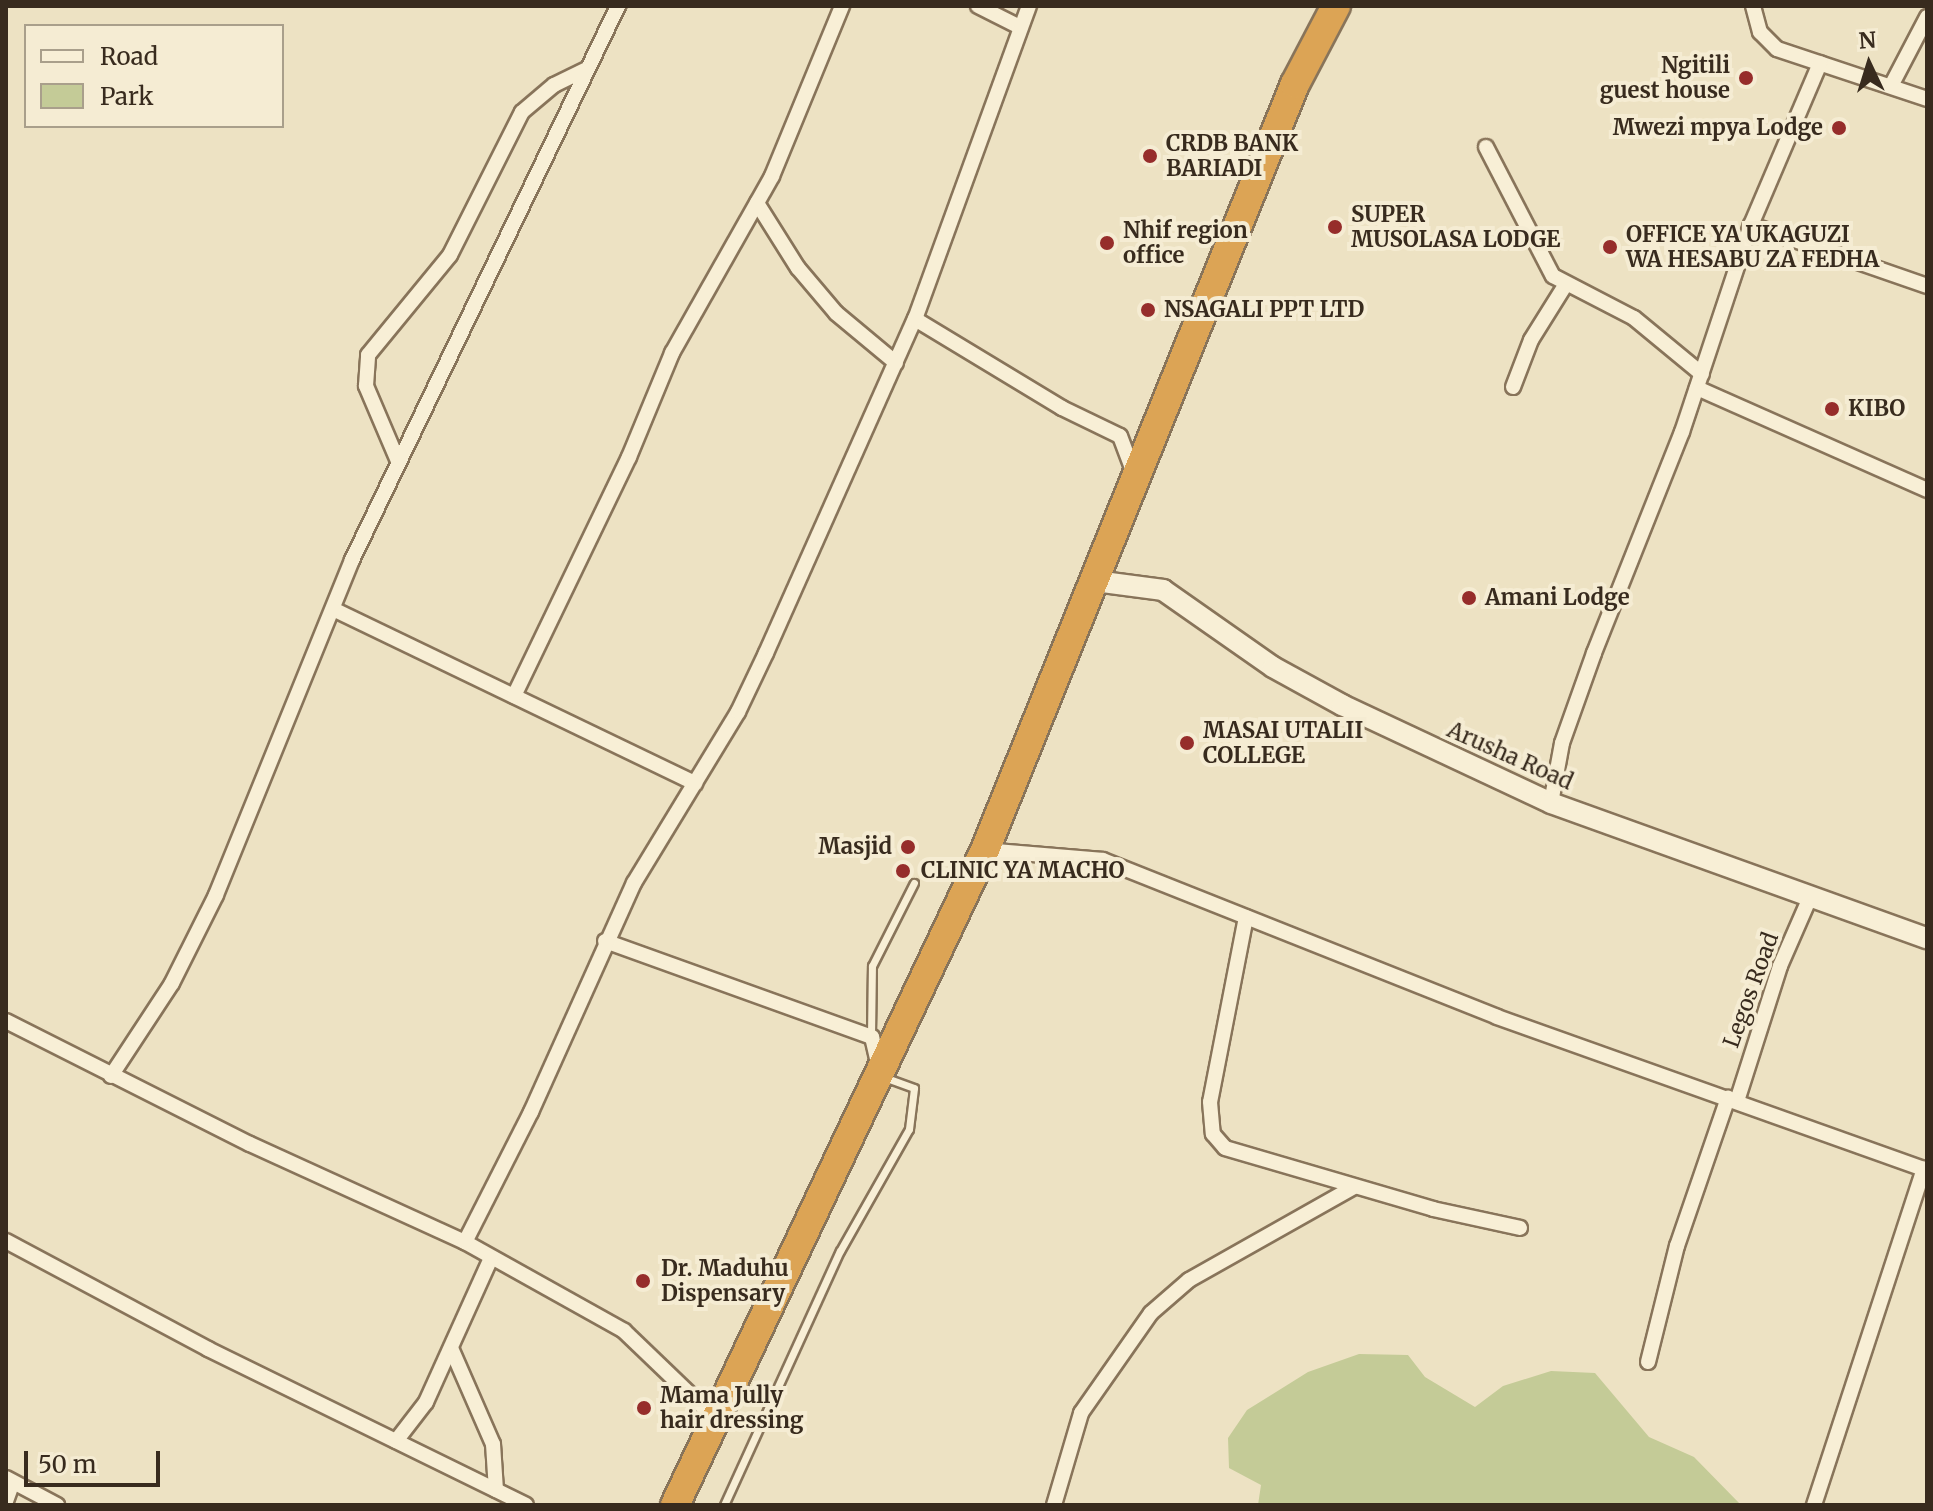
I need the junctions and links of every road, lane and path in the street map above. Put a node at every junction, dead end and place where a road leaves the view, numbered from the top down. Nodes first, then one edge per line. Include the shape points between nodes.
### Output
1 (618, 6) edge
2 (842, 6) edge
3 (978, 6) edge
4 (1029, 6) edge
5 (1336, 6) edge
6 (1753, 6) edge
7 (1927, 17) edge
8 (1020, 27) junction
9 (1820, 63) junction
10 (587, 69) junction
11 (1891, 86) junction
12 (1927, 99) edge
13 (1486, 147) dead end
14 (757, 203) junction
15 (1751, 225) junction
16 (1566, 284) junction
17 (1927, 286) edge
18 (915, 319) junction
19 (896, 363) junction
20 (1700, 381) junction
21 (1513, 387) dead end
22 (398, 461) junction
23 (1137, 480) junction
24 (1927, 490) edge
25 (1095, 581) junction
26 (333, 609) junction
27 (514, 696) junction
28 (695, 783) junction
29 (1551, 803) junction
30 (985, 850) junction
31 (914, 883) dead end
32 (1811, 895) junction
33 (1246, 917) junction
34 (1927, 938) edge
35 (605, 941) junction
36 (6, 1021) edge
37 (872, 1037) junction
38 (111, 1076) junction
39 (881, 1076) junction
40 (1733, 1099) junction
41 (1926, 1169) edge
42 (1354, 1187) junction
43 (1520, 1228) dead end
44 (6, 1241) edge
45 (465, 1242) junction
46 (491, 1258) junction
47 (451, 1348) junction
48 (1648, 1362) dead end
49 (718, 1421) junction
50 (396, 1441) junction
51 (10, 1480) edge
52 (496, 1490) junction
53 (6, 1501) edge
54 (57, 1505) edge
55 (526, 1505) edge
56 (675, 1505) edge
57 (724, 1505) edge
58 (1054, 1505) edge
59 (1814, 1505) edge

1 - 10 street
2 - 14 street
3 - 8 street
4 - 8 street
5 - 23 highway via 1295,84
6 - 9 street via 1760,32 1777,49
7 - 11 street
8 - 18 street
9 - 11 street
9 - 15 street via 1805,88
10 - 22 street
10 - 22 street via 554,85 522,112 450,255 368,355 366,386
11 - 12 street
13 - 16 street via 1540,257
14 - 19 street via 798,268 836,313
14 - 27 street via 672,353 629,457
15 - 17 street
15 - 20 street
16 - 20 street via 1634,318
16 - 21 street via 1531,340
18 - 19 street
18 - 23 street via 1062,408 1120,436
19 - 28 street via 738,712
20 - 24 street
20 - 29 street via 1588,668 1562,743
22 - 26 street
23 - 25 highway
25 - 29 main road, Arusha Road via 1163,590 1273,667
25 - 30 highway
26 - 27 street
26 - 38 street via 216,895 172,983
27 - 28 street
28 - 35 street
29 - 32 main road, Arusha Road
30 - 33 street via 1103,860
30 - 39 highway
31 - 37 lane via 872,966
32 - 34 main road, Arusha Road
32 - 40 street, Legos Road
33 - 40 street via 1497,1017
33 - 42 street via 1213,1079 1213,1134 1225,1148
35 - 37 street
35 - 45 street via 531,1112
36 - 38 street
37 - 39 street
38 - 45 street
39 - 49 highway
39 - 57 lane via 914,1088 909,1129 840,1251
40 - 41 street
40 - 48 street, Legos Road via 1677,1246
41 - 59 street
42 - 43 street
42 - 58 street via 1189,1280 1151,1313 1081,1413
44 - 50 street
45 - 46 street
46 - 47 street
46 - 49 street via 624,1331
47 - 50 street via 426,1402
47 - 52 street via 493,1444 499,1473
49 - 56 highway
50 - 52 street
51 - 53 street
51 - 54 street
52 - 55 street

